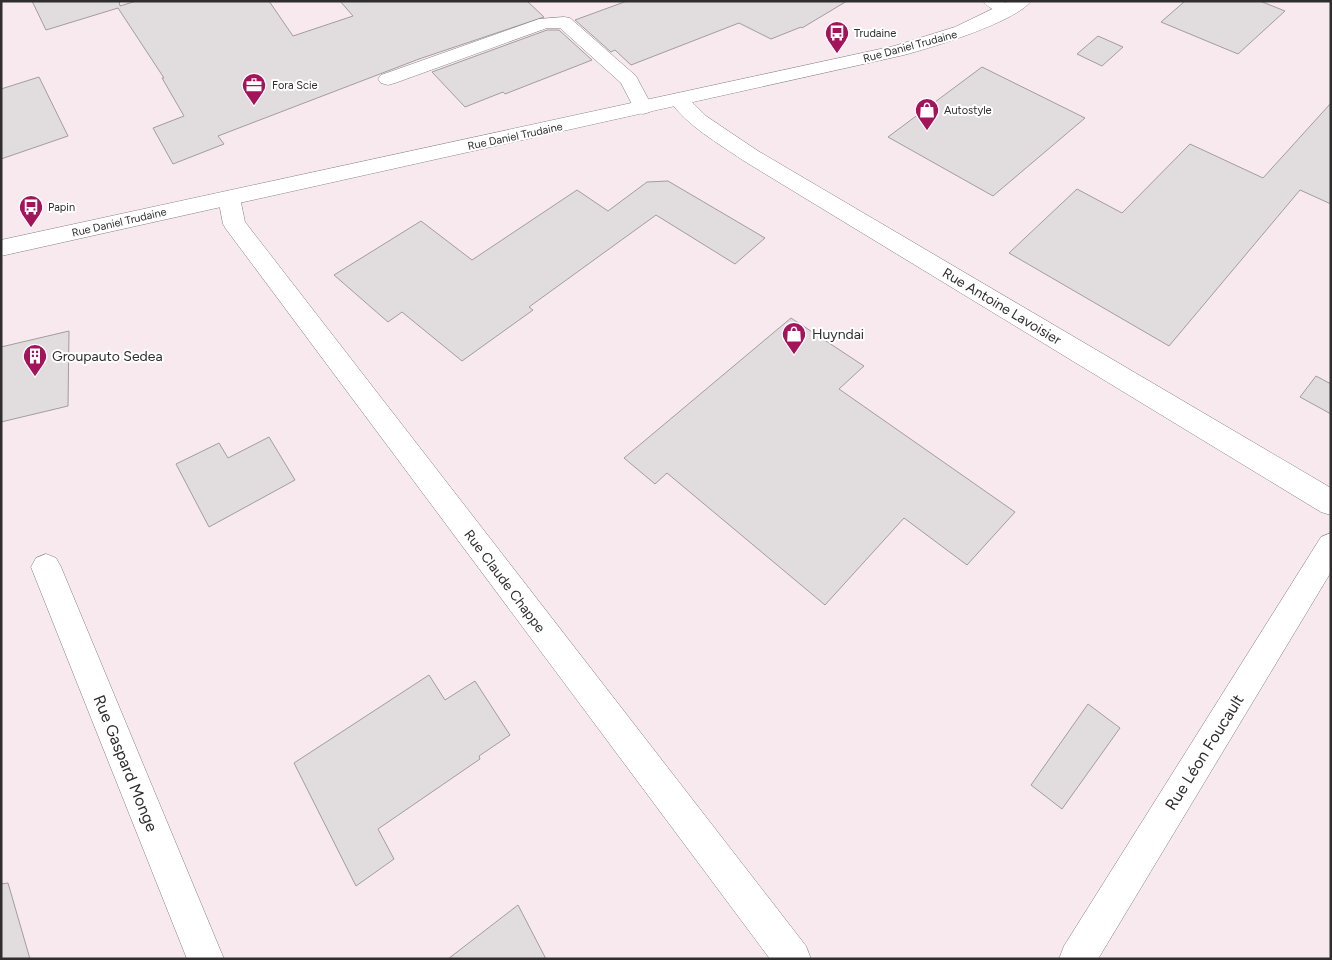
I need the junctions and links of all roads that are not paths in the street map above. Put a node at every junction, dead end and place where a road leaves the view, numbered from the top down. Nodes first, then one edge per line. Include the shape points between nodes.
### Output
1 (1007, 4) edge
2 (388, 79) dead end
3 (679, 100) junction
4 (643, 108) junction
5 (230, 198) junction
6 (1, 248) edge
7 (1331, 503) edge
8 (1331, 546) edge
9 (46, 568) dead end
10 (206, 959) edge
11 (793, 959) edge
12 (1077, 959) edge

1 - 3 street, Rue Daniel Trudaine via 982,24 925,44
2 - 4 street via 545,22 564,22 629,80
3 - 4 street, Rue Daniel Trudaine
3 - 7 street, Rue Antoine Lavoisier via 699,120 751,156
4 - 5 street, Rue Daniel Trudaine
5 - 6 street, Rue Daniel Trudaine
5 - 11 street, Rue Claude Chappe via 234,224
8 - 12 street, Rue Léon Foucault
9 - 10 street, Rue Gaspard Monge

